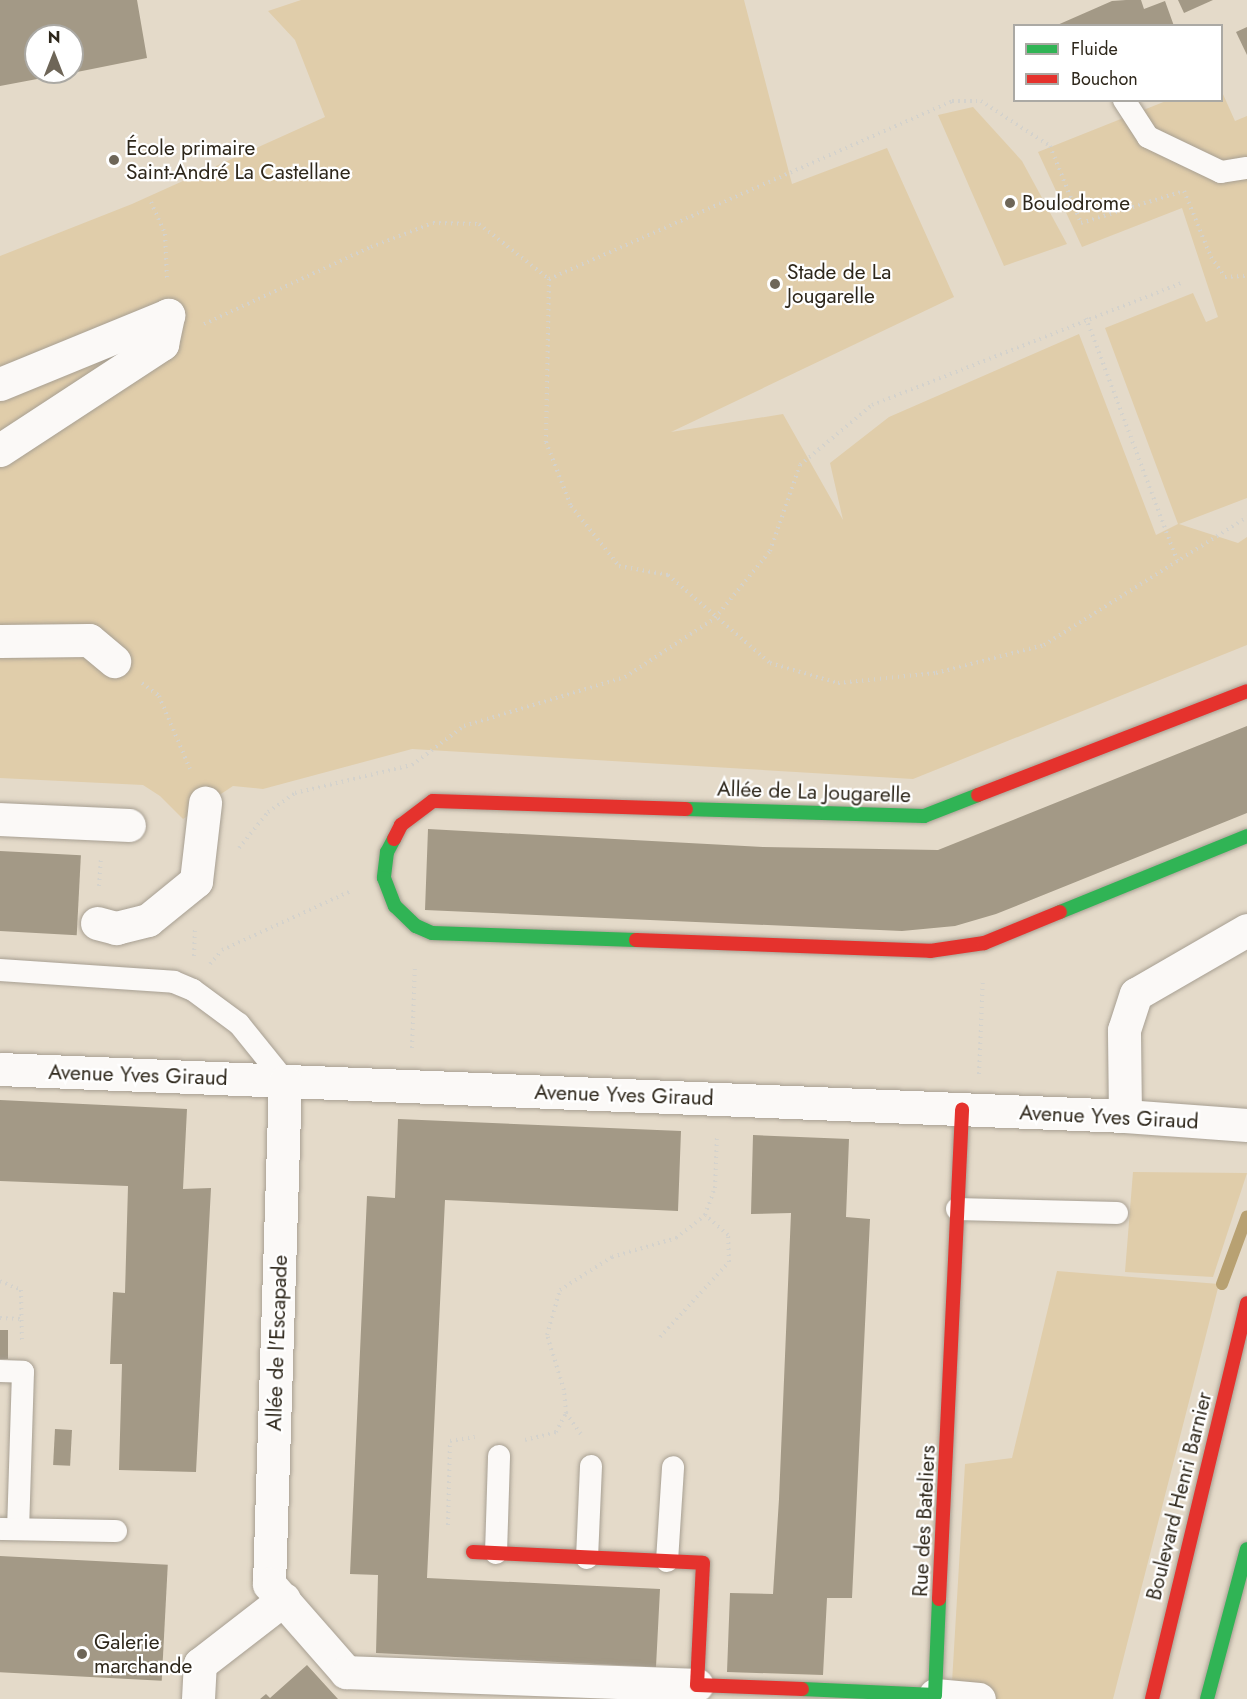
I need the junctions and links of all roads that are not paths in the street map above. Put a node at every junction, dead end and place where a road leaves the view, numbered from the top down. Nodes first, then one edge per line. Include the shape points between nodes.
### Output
1 (1125, 102) edge
2 (1247, 168) edge
3 (0, 384) edge
4 (0, 450) edge
5 (0, 641) edge
6 (114, 661) road end
7 (1247, 691) edge
8 (205, 803) road end
9 (0, 819) edge
10 (129, 825) dead end
11 (1247, 837) edge
12 (97, 923) dead end
13 (1247, 930) edge
14 (0, 970) edge
15 (0, 1069) edge
16 (285, 1081) junction
17 (970, 1110) junction
18 (1125, 1116) junction
19 (1247, 1125) edge
20 (957, 1209) junction
21 (1117, 1214) dead end
22 (1247, 1303) edge
23 (0, 1371) edge
24 (500, 1456) dead end
25 (591, 1466) dead end
26 (673, 1467) dead end
27 (9, 1529) edge
28 (116, 1531) dead end
29 (1247, 1549) edge
30 (473, 1552) road end
31 (496, 1553) junction
32 (587, 1558) junction
33 (667, 1561) junction
34 (284, 1599) junction
35 (698, 1685) junction
36 (935, 1695) junction
37 (198, 1699) edge
38 (979, 1699) edge
39 (1152, 1699) edge
40 (1207, 1699) edge

1 - 2 lane via 1148,137 1221,172
3 - 4 street via 165,329
5 - 6 street via 89,640
7 - 11 street, Allée de La Jougarelle via 924,816 433,801 401,825 387,852 385,871 395,906 416,926 432,933 930,951 984,943
8 - 12 street via 196,881 148,920 116,928
9 - 10 street
13 - 18 street via 1137,994 1124,1030
14 - 16 lane via 163,981 193,990 239,1024
15 - 16 street, Avenue Yves Giraud
16 - 17 street, Avenue Yves Giraud
16 - 34 street, Allée de l'Escapade via 268,1584
17 - 18 street, Avenue Yves Giraud
17 - 20 street, Rue des Bateliers
18 - 19 street, Avenue Yves Giraud
20 - 21 lane
20 - 36 street, Rue des Bateliers
22 - 39 street, Boulevard Henri Barnier
23 - 27 lane via 23,1372
24 - 31 lane
25 - 32 lane
26 - 33 lane
27 - 28 lane
29 - 40 street
30 - 31 street
31 - 32 street
32 - 33 street
33 - 35 street via 703,1563
34 - 35 street, Allée de l'Escapade via 346,1672
34 - 37 street via 200,1664
35 - 36 street
36 - 38 street

